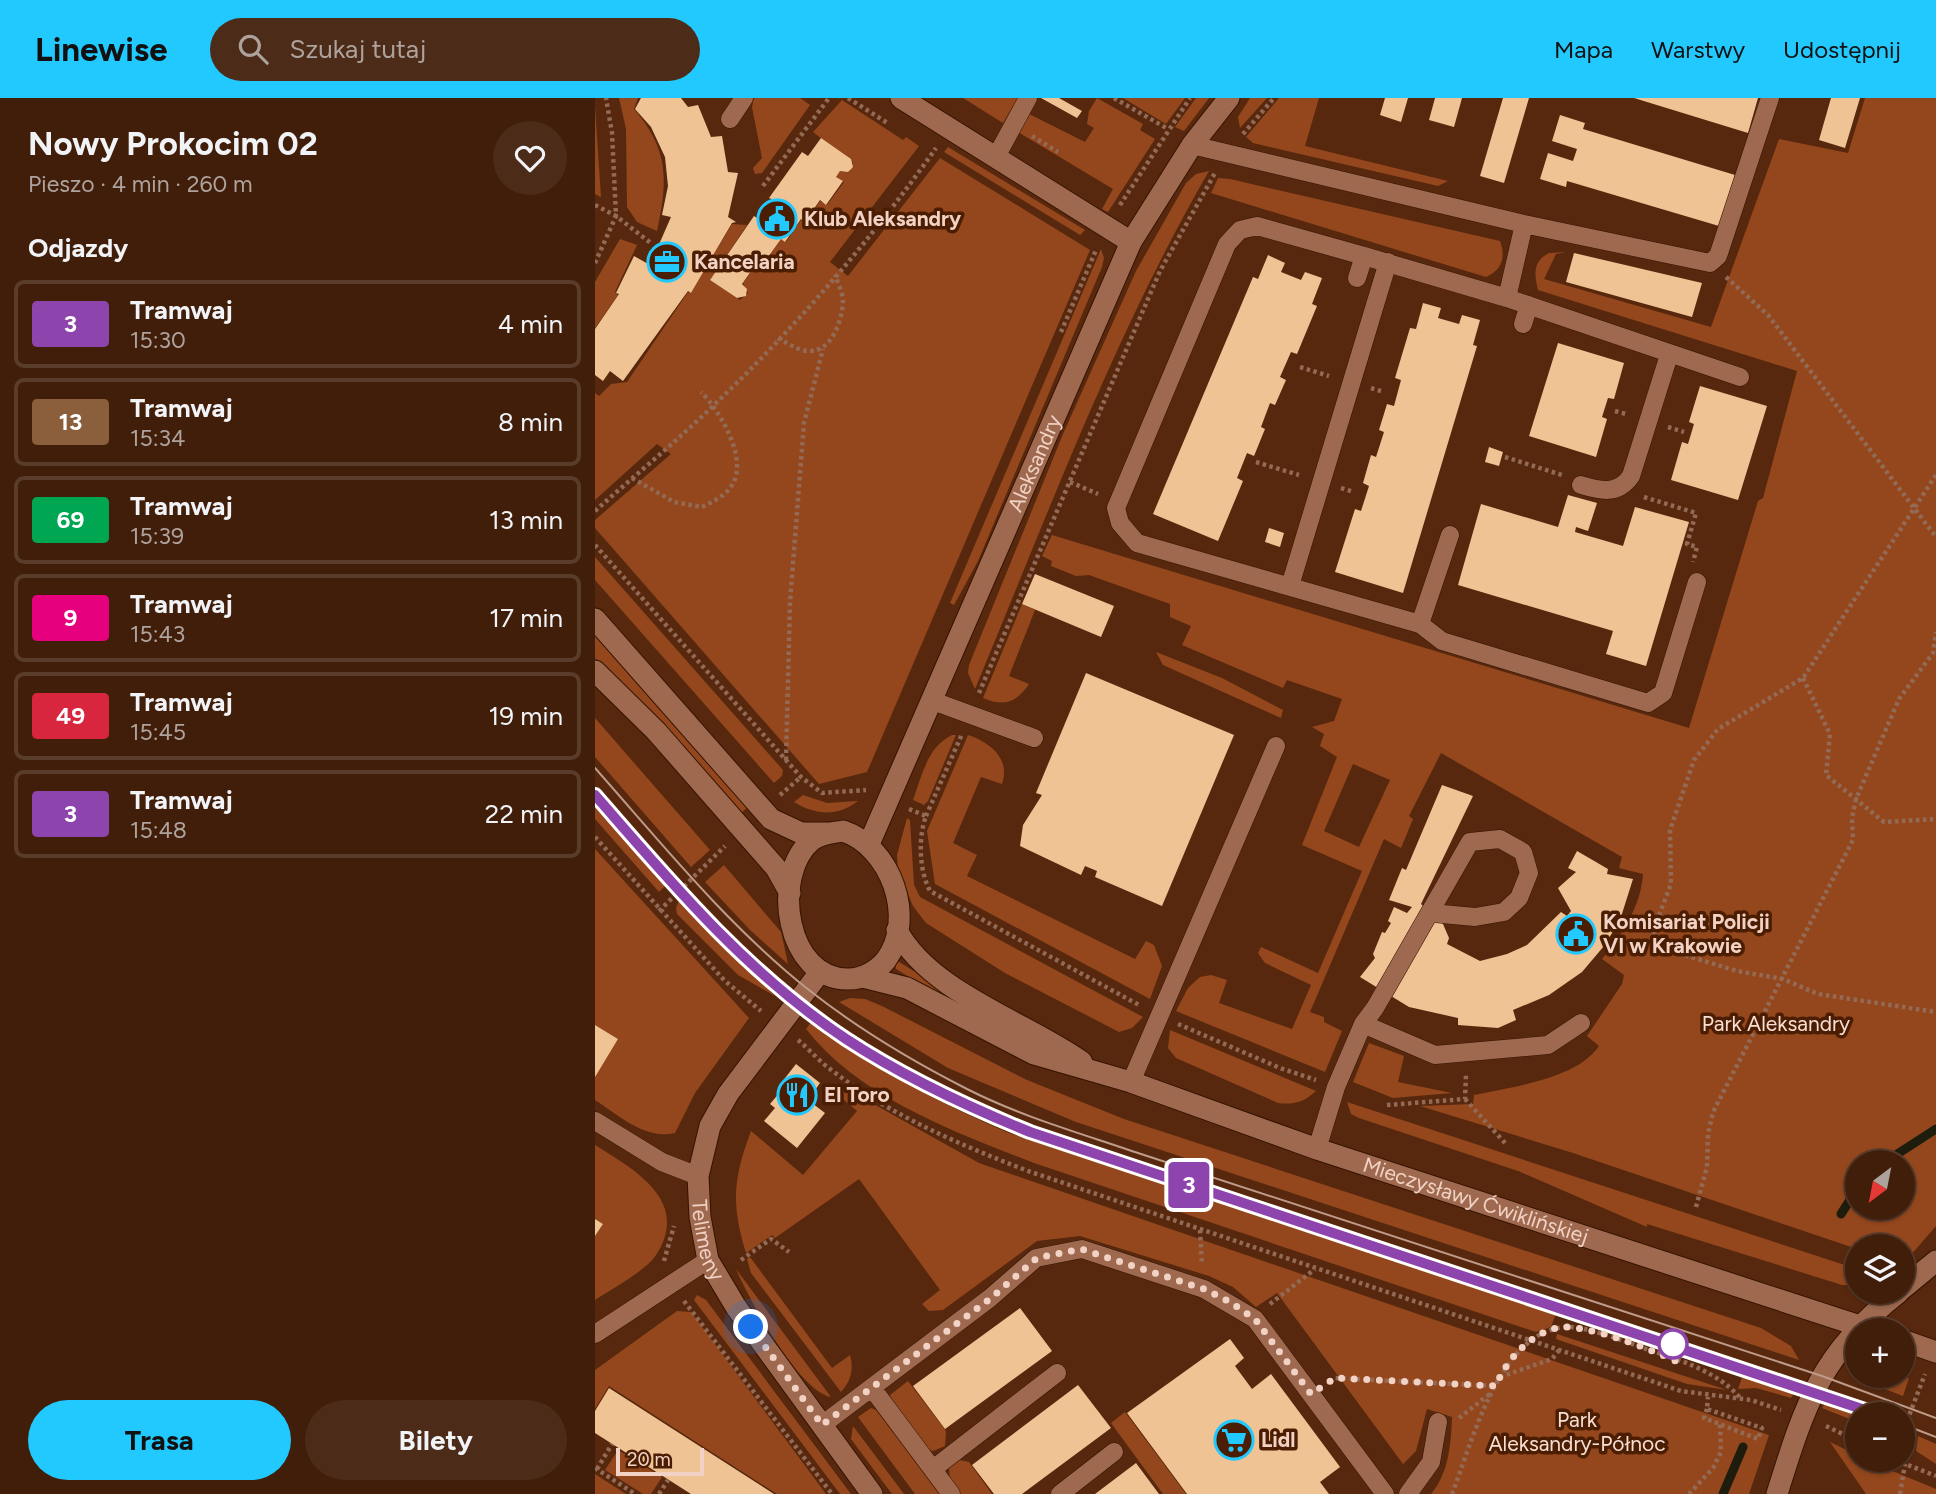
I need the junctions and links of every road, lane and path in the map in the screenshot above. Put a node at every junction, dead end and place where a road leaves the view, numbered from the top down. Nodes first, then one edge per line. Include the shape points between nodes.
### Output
1 (606, 98) edge
2 (744, 98) edge
3 (829, 98) edge
4 (901, 98) edge
5 (1028, 98) edge
6 (1114, 98) edge
7 (1229, 98) edge
8 (1274, 98) edge
9 (1770, 98) edge
10 (730, 119) dead end
11 (949, 128) junction
12 (1192, 145) junction
13 (1226, 154) junction
14 (996, 157) junction
15 (763, 186) dead end
16 (595, 205) edge
17 (885, 213) junction
18 (617, 216) junction
19 (1524, 224) junction
20 (900, 225) dead end
21 (1131, 242) junction
22 (652, 244) dead end
23 (1364, 256) junction
24 (1388, 262) junction
25 (595, 263) edge
26 (1710, 263) junction
27 (835, 275) junction
28 (1357, 278) dead end
29 (1507, 298) junction
30 (1529, 305) junction
31 (1523, 324) dead end
32 (778, 338) junction
33 (823, 349) junction
34 (1669, 355) junction
35 (1740, 377) dead end
36 (701, 392) dead end
37 (714, 405) junction
38 (1504, 457) dead end
39 (1936, 475) edge
40 (632, 478) junction
41 (1070, 482) junction
42 (1581, 485) joint
43 (1624, 486) junction
44 (1119, 502) junction
45 (1913, 506) junction
46 (595, 511) edge
47 (1450, 535) dead end
48 (1936, 537) edge
49 (595, 545) edge
50 (1697, 582) joint
51 (1290, 586) junction
52 (595, 619) edge
53 (1420, 624) junction
54 (1936, 632) edge
55 (595, 671) edge
56 (1803, 678) junction
57 (933, 701) junction
58 (971, 715) junction
59 (1034, 738) dead end
60 (1276, 746) dead end
61 (786, 761) junction
62 (801, 778) junction
63 (871, 792) dead end
64 (782, 794) dead end
65 (1856, 799) junction
66 (907, 808) dead end
67 (926, 816) junction
68 (1936, 819) edge
69 (827, 833) junction
70 (595, 837) edge
71 (869, 844) junction
72 (719, 855) dead end
73 (790, 893) junction
74 (659, 911) junction
75 (1431, 913) junction
76 (897, 930) junction
77 (820, 972) junction
78 (863, 977) junction
79 (1783, 979) junction
80 (1936, 1012) edge
81 (1160, 1016) junction
82 (753, 1021) dead end
83 (1581, 1023) dead end
84 (1363, 1024) junction
85 (797, 1039) dead end
86 (1466, 1069) dead end
87 (1095, 1071) junction
88 (1321, 1082) dead end
89 (1131, 1083) junction
90 (1465, 1099) junction
91 (1387, 1105) dead end
92 (595, 1121) edge
93 (1506, 1144) dead end
94 (1317, 1149) junction
95 (698, 1176) junction
96 (1696, 1206) dead end
97 (675, 1214) dead end
98 (1201, 1230) junction
99 (789, 1252) dead end
100 (1202, 1257) dead end
101 (708, 1260) junction
102 (741, 1260) dead end
103 (1936, 1261) edge
104 (654, 1268) dead end
105 (1915, 1278) edge
106 (1888, 1304) edge
107 (673, 1308) dead end
108 (1874, 1318) edge
109 (1845, 1321) edge
110 (595, 1334) edge
111 (1530, 1341) junction
112 (1845, 1345) edge
113 (1915, 1345) edge
114 (1560, 1349) junction
115 (1936, 1352) edge
116 (1057, 1373) dead end
117 (1499, 1377) junction
118 (1923, 1380) dead end
119 (872, 1388) junction
120 (1494, 1389) junction
121 (1311, 1394) junction
122 (1708, 1396) junction
123 (1741, 1400) junction
124 (1914, 1402) edge
125 (1707, 1409) junction
126 (1789, 1412) dead end
127 (1720, 1424) junction
128 (1822, 1424) dead end
129 (822, 1425) junction
130 (1437, 1429) joint
131 (1845, 1435) edge
132 (612, 1444) dead end
133 (1114, 1452) dead end
134 (596, 1468) edge
135 (1915, 1468) edge
136 (933, 1469) junction
137 (1904, 1472) edge
138 (1936, 1476) edge
139 (668, 1479) dead end
140 (635, 1494) edge
141 (659, 1494) edge
142 (832, 1494) edge
143 (872, 1494) edge
144 (951, 1494) edge
145 (1060, 1494) edge
146 (1385, 1494) edge
147 (1408, 1494) edge
148 (1452, 1494) edge
149 (1689, 1494) edge
150 (1777, 1494) edge
151 (1900, 1494) edge

1 - 18 path
2 - 10 lane
3 - 15 path
4 - 11 street
5 - 14 lane
6 - 12 path
7 - 12 street, Aleksandry
8 - 13 path
9 - 26 lane via 1718,256
11 - 14 street
11 - 17 path
12 - 13 lane
12 - 21 street, Aleksandry
13 - 19 lane
13 - 41 path via 1160,271
14 - 21 street
16 - 18 path
17 - 20 path
17 - 27 path
18 - 22 path
18 - 25 path
19 - 26 lane
19 - 29 lane
21 - 57 street, Aleksandry
23 - 24 lane
23 - 28 lane
23 - 44 lane via 1257,226 1240,230 1227,244
24 - 29 lane
24 - 51 lane
26 - 45 path via 1768,315
27 - 32 path
27 - 33 path via 843,299 831,339
29 - 30 lane
30 - 31 lane
30 - 34 lane via 1644,342
32 - 33 path via 808,352
32 - 37 path
33 - 61 path via 804,423 790,602
34 - 35 lane
34 - 43 lane
36 - 37 path
37 - 40 path
37 - 40 path via 733,441 737,471 731,487 702,507 674,502
38 - 42 path via 1570,477
39 - 45 path
40 - 46 path
41 - 44 path
41 - 58 path
42 - 43 lane via 1612,491
43 - 50 path via 1696,513 1687,544 1697,547 1692,565
44 - 51 lane via 1120,523 1137,543
45 - 48 path
45 - 56 path
47 - 53 lane
49 - 61 path
50 - 53 lane via 1663,693 1647,703 1441,640
51 - 53 lane
52 - 69 street via 771,819 801,833
54 - 65 path via 1933,653 1899,699
55 - 73 street via 674,751 776,867
56 - 65 path via 1830,734 1826,775
56 - 79 path via 1718,729 1694,760 1670,830 1671,884 1653,931 1665,949 1737,971
57 - 58 lane
57 - 71 street, Aleksandry
58 - 59 lane
58 - 67 path
60 - 81 lane
61 - 62 path
62 - 63 path via 822,793
62 - 64 path
65 - 68 path via 1884,822
65 - 79 path via 1853,840
66 - 67 path
67 - 81 path via 920,836 930,891
69 - 71 street via 843,831
69 - 73 street via 813,839 803,851 795,864
70 - 74 path
71 - 76 street via 880,855 894,888
72 - 74 path
73 - 77 street via 796,940
74 - 82 path via 724,980 763,1013
75 - 75 lane via 1471,842 1500,839 1523,852 1529,873 1519,898 1504,912 1475,917
75 - 84 lane
76 - 78 street via 884,963
76 - 87 street, Mieczysławy Ćwiklińskiej via 906,947 935,974 1054,1042
77 - 78 street via 837,979
77 - 95 street, Telimeny via 728,1094 710,1126
78 - 87 street, Mieczysławy Ćwiklińskiej via 907,988 1034,1054
79 - 80 path via 1818,994
79 - 96 path via 1713,1112 1707,1167
81 - 88 path via 1280,1069
81 - 89 lane
83 - 84 lane via 1548,1045 1435,1055
84 - 94 lane via 1336,1087
85 - 98 path via 855,1087 931,1131 1028,1171
86 - 90 path
87 - 89 street, Mieczysławy Ćwiklińskiej
89 - 94 street, Mieczysławy Ćwiklińskiej
90 - 91 path
90 - 93 path
92 - 95 lane via 662,1162
94 - 109 street, Mieczysławy Ćwiklińskiej
95 - 101 street, Telimeny
97 - 104 path via 664,1261
98 - 100 path
98 - 111 path
99 - 102 path via 771,1239
101 - 110 lane
101 - 129 street, Telimeny via 736,1307
103 - 105 street
106 - 108 street
107 - 142 path via 684,1300
111 - 114 path
111 - 117 path
111 - 123 path via 1567,1327 1625,1342 1724,1381
112 - 150 street via 1818,1383
113 - 115 street
114 - 117 path via 1552,1359
114 - 122 path
116 - 136 lane
117 - 120 path
118 - 124 path
119 - 121 lane via 1037,1258 1081,1249 1204,1289 1230,1302 1255,1319
119 - 129 lane
119 - 136 lane
120 - 121 path via 1335,1378
120 - 130 path
120 - 148 path
121 - 146 lane
122 - 123 path
122 - 125 path
123 - 126 path
125 - 127 path via 1705,1418
125 - 127 path via 1762,1428 1758,1438
127 - 149 path via 1721,1452
128 - 131 path
129 - 143 street, Telimeny
130 - 147 lane via 1431,1462
132 - 134 path
133 - 145 lane
134 - 140 path
135 - 138 path
136 - 144 lane
137 - 151 path
139 - 141 path

